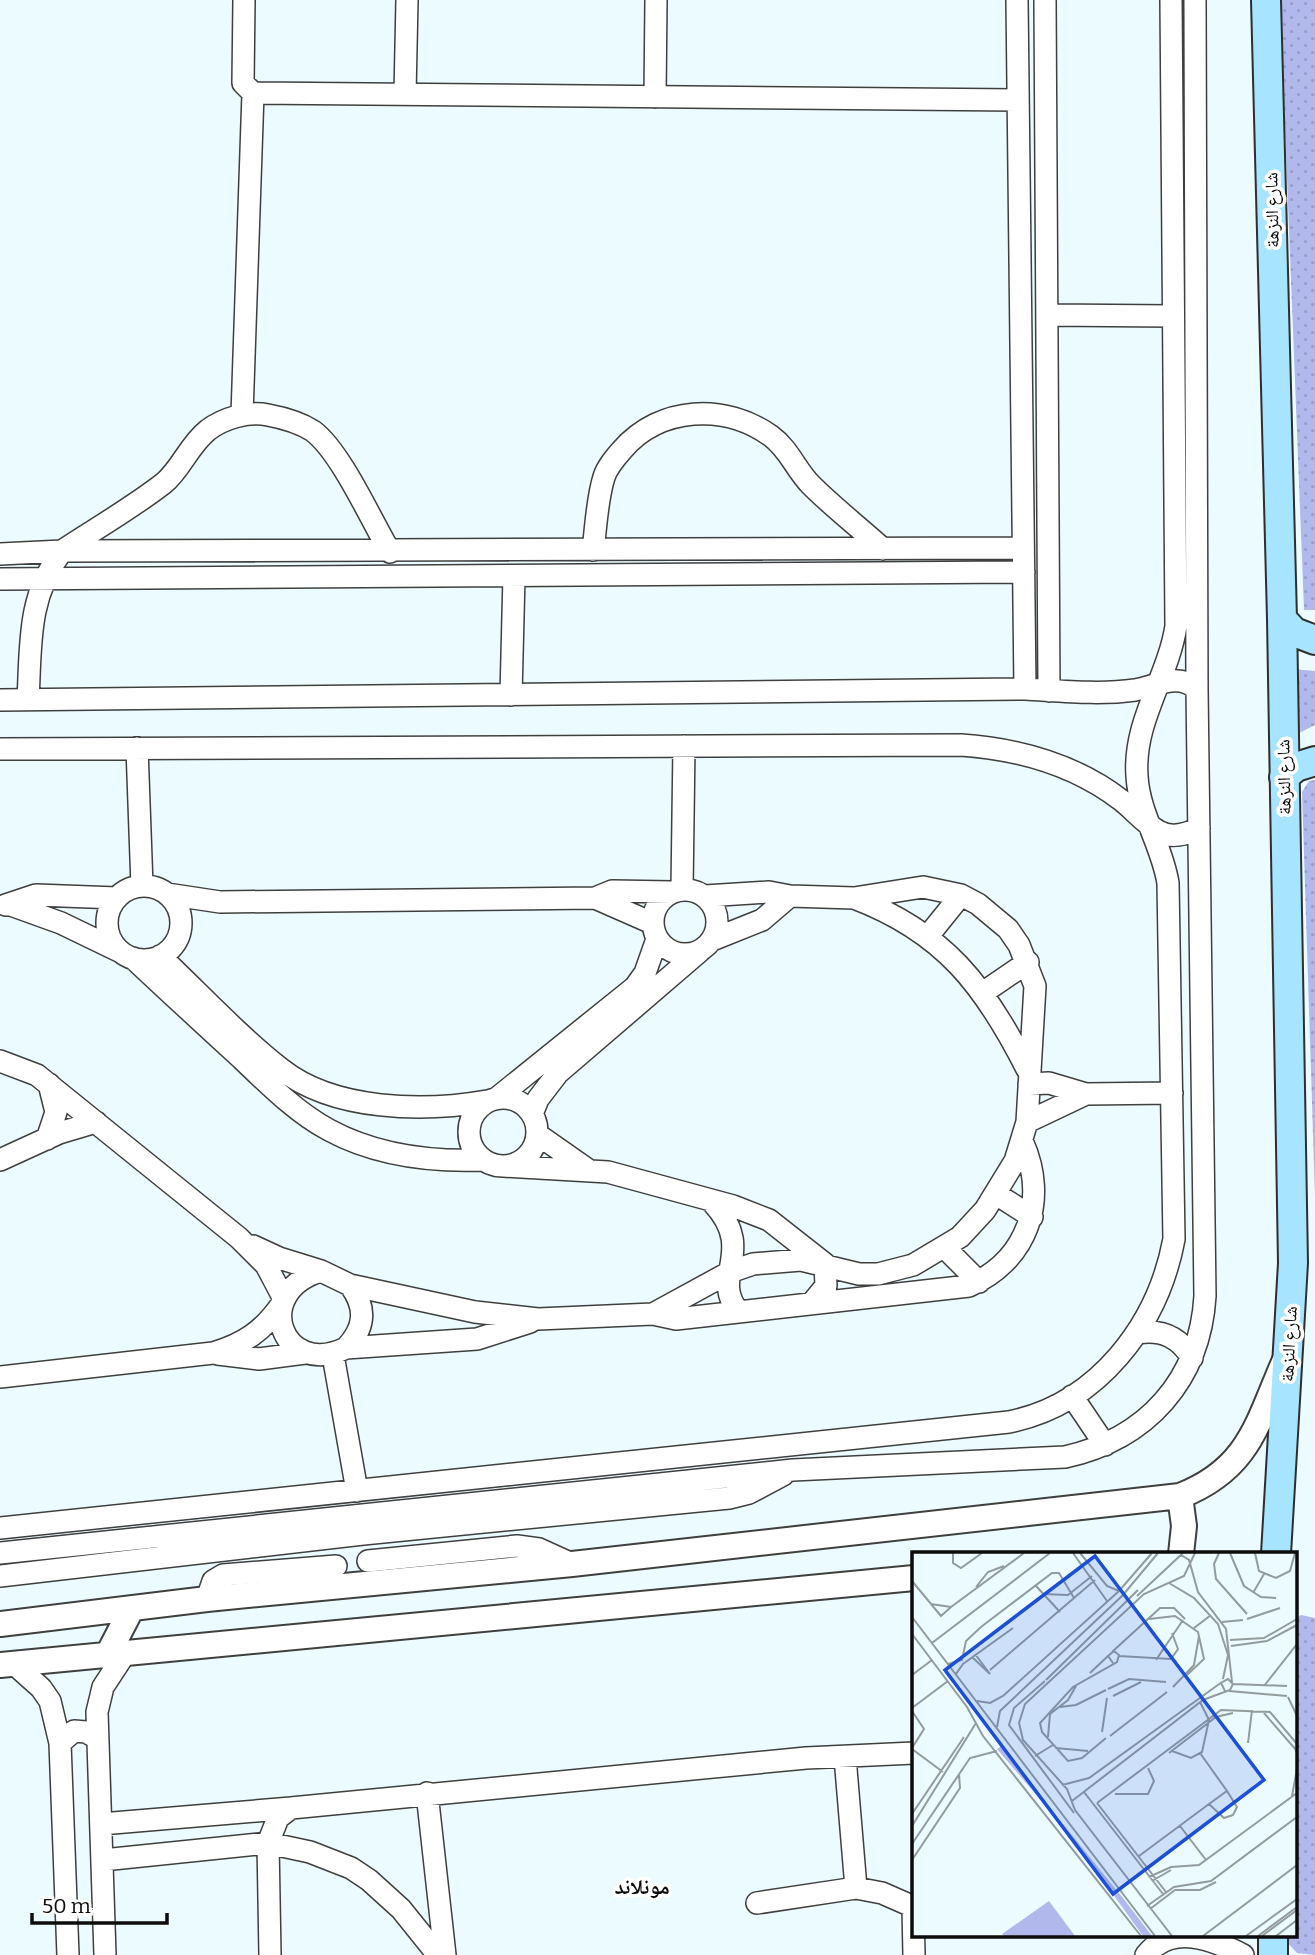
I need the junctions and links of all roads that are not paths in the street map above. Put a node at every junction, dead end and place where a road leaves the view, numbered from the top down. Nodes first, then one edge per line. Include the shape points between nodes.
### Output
1 (244, 0) edge
2 (407, 0) edge
3 (656, 0) edge
4 (1017, 0) edge
5 (1045, 0) edge
6 (1171, 0) edge
7 (1195, 0) edge
8 (1266, 0) edge
9 (253, 93) junction
10 (405, 94) junction
11 (655, 96) junction
12 (1018, 100) junction
13 (1048, 315) junction
14 (1173, 316) junction
15 (242, 415) junction
16 (1023, 548) junction
17 (883, 549) junction
18 (593, 550) junction
19 (62, 551) junction
20 (390, 552) junction
21 (0, 554) edge
22 (1024, 572) junction
23 (514, 576) junction
24 (0, 579) edge
25 (42, 580) junction
26 (1282, 619) junction
27 (1315, 640) edge
28 (1158, 685) junction
29 (1025, 689) junction
30 (1196, 689) junction
31 (1049, 691) junction
32 (511, 695) junction
33 (0, 700) edge
34 (28, 700) junction
35 (684, 746) junction
36 (137, 748) junction
37 (0, 749) edge
38 (1315, 761) edge
39 (1284, 777) junction
40 (1147, 822) junction
41 (1199, 828) junction
42 (142, 886) junction
43 (677, 891) junction
44 (167, 894) junction
45 (961, 895) junction
46 (705, 896) junction
47 (790, 896) junction
48 (117, 898) junction
49 (595, 898) junction
50 (854, 898) junction
51 (220, 902) junction
52 (6, 905) edge
53 (180, 931) junction
54 (654, 931) junction
55 (928, 936) junction
56 (706, 945) junction
57 (128, 956) junction
58 (159, 956) junction
59 (1028, 962) junction
60 (984, 992) junction
61 (612, 1017) junction
62 (0, 1061) edge
63 (1028, 1077) junction
64 (276, 1078) junction
65 (48, 1084) junction
66 (1172, 1093) junction
67 (1086, 1094) junction
68 (492, 1100) junction
69 (96, 1122) junction
70 (534, 1124) junction
71 (1025, 1133) junction
72 (47, 1139) junction
73 (0, 1160) edge
74 (493, 1163) junction
75 (587, 1169) junction
76 (996, 1194) junction
77 (713, 1203) junction
78 (1032, 1217) junction
79 (239, 1238) junction
80 (945, 1248) junction
81 (825, 1264) junction
82 (321, 1271) junction
83 (730, 1272) junction
84 (979, 1282) junction
85 (350, 1285) junction
86 (282, 1302) junction
87 (812, 1303) junction
88 (738, 1311) junction
89 (653, 1314) junction
90 (538, 1319) junction
91 (1138, 1333) junction
92 (1290, 1348) junction
93 (340, 1352) junction
94 (213, 1353) junction
95 (305, 1353) junction
96 (1192, 1358) junction
97 (0, 1377) edge
98 (1072, 1396) junction
99 (1105, 1445) junction
100 (793, 1470) junction
101 (357, 1491) junction
102 (1180, 1496) junction
103 (0, 1528) edge
104 (363, 1534) junction
105 (332, 1538) junction
106 (1181, 1552) edge
107 (1276, 1552) edge
108 (0, 1553) edge
109 (370, 1573) junction
110 (0, 1576) edge
111 (337, 1577) junction
112 (912, 1578) edge
113 (132, 1608) junction
114 (0, 1625) edge
115 (115, 1655) junction
116 (6, 1664) edge
117 (97, 1738) junction
118 (60, 1743) junction
119 (912, 1753) edge
120 (845, 1756) junction
121 (428, 1793) junction
122 (291, 1808) junction
123 (172, 1818) junction
124 (101, 1824) junction
125 (268, 1843) junction
126 (173, 1852) junction
127 (103, 1860) junction
128 (856, 1888) junction
129 (757, 1903) dead end
130 (912, 1906) edge
131 (1174, 1938) edge
132 (1196, 1938) edge
133 (68, 1955) edge
134 (105, 1955) edge
135 (270, 1955) edge
136 (438, 1955) edge
137 (445, 1955) edge
138 (1146, 1955) edge
139 (1243, 1955) edge

1 - 9 street via 243,83
2 - 10 street
3 - 11 street
4 - 12 street
5 - 13 street
6 - 14 street
7 - 30 street
8 - 26 main road, شارع النزهة
9 - 10 street
9 - 15 street
10 - 11 street
11 - 12 street
12 - 16 street
13 - 14 street
13 - 31 street
14 - 28 street via 1176,626
15 - 19 street via 208,430 166,481
15 - 20 street via 289,419 313,432 333,452
16 - 17 street
16 - 22 street
17 - 18 street
17 - 18 street via 810,484 774,438 741,419 704,413 654,425 615,458 604,476
18 - 20 street
19 - 20 street
19 - 21 street
19 - 25 street
22 - 23 street
22 - 29 street
23 - 25 street
23 - 32 street
24 - 25 street
25 - 34 street via 32,624
26 - 27 main road via 1294,632
26 - 39 main road, شارع النزهة
28 - 30 street via 1182,680
28 - 31 street via 1112,692
28 - 40 street via 1137,752 1140,799
29 - 31 street
29 - 32 street
30 - 41 street
32 - 34 street
33 - 34 street
35 - 36 street
35 - 40 street via 995,747 1029,754 1082,776
35 - 43 street
36 - 37 street
36 - 42 street
38 - 39 main road
39 - 92 main road, شارع النزهة via 1293,1263
40 - 41 street via 1172,835
40 - 66 street via 1165,862 1168,883
41 - 96 street via 1205,1296 1202,1328
42 - 44 street
42 - 48 street
43 - 46 street
43 - 49 street via 612,891
43 - 54 street via 657,905
44 - 51 street
44 - 53 street via 177,907
45 - 50 street via 923,887
45 - 55 street
45 - 59 street via 1008,929
46 - 47 street via 769,892
46 - 56 street via 717,917
47 - 50 street
47 - 56 street via 762,920
48 - 52 street via 36,895
48 - 57 street via 108,927 110,937
49 - 51 street
49 - 54 street
50 - 55 street
51 - 53 street
52 - 57 street via 61,923
53 - 58 street via 169,950
54 - 56 street via 676,953
54 - 61 street via 645,973
55 - 60 street
56 - 61 street
57 - 58 street
57 - 64 street
58 - 64 street
59 - 60 street
59 - 63 street via 1035,986
60 - 63 street
61 - 68 street
61 - 70 street via 538,1099
62 - 65 street via 24,1068
63 - 67 street
63 - 71 street
64 - 68 street via 379,1105 451,1108
64 - 74 street via 326,1129 376,1149 429,1160
65 - 69 street
65 - 72 street via 56,1112
66 - 67 street
66 - 91 street via 1174,1239 1162,1288
67 - 71 street
68 - 70 street via 517,1101
68 - 74 street via 472,1115 468,1135 476,1154
69 - 72 street
69 - 79 street
70 - 74 street via 530,1153 513,1165
70 - 75 street
71 - 76 street
71 - 78 street via 1034,1179
72 - 73 street
74 - 75 street
75 - 77 street via 644,1180
76 - 78 street
76 - 80 street via 973,1224
77 - 81 street via 769,1220
77 - 83 street via 731,1228 734,1257
78 - 84 street via 1007,1262
79 - 82 street via 279,1258
79 - 86 street via 266,1265
80 - 81 street via 887,1273 859,1273
80 - 84 street
81 - 83 street via 777,1260
81 - 87 street via 827,1286
82 - 85 street
82 - 86 street via 297,1281
83 - 88 street via 729,1297
83 - 89 street
84 - 87 street
85 - 90 street via 444,1307
85 - 93 street via 359,1297 362,1325
86 - 94 street via 253,1337
86 - 95 street via 284,1333
87 - 88 street
88 - 89 street via 676,1319
89 - 90 street
90 - 93 street via 477,1339
91 - 96 street via 1163,1333 1185,1347
91 - 98 street via 1115,1361
92 - 102 street via 1244,1451 1227,1471
92 - 107 main road, شارع النزهة
93 - 95 street
93 - 101 street
94 - 95 street via 259,1359
94 - 97 street
96 - 99 street via 1158,1411
98 - 99 street
98 - 101 street via 1043,1412 1009,1422
99 - 100 street via 1065,1457
100 - 104 street via 729,1498
100 - 108 street
101 - 103 street
102 - 106 street via 1185,1526
102 - 109 street via 572,1564
104 - 105 street
104 - 109 street
105 - 110 street
105 - 111 street
109 - 111 street
111 - 113 street
112 - 115 street
113 - 114 street
113 - 115 street
115 - 116 street
115 - 117 street via 97,1712
116 - 118 street via 41,1688 50,1701
117 - 118 street via 74,1731
117 - 124 street
118 - 133 street
119 - 120 street
120 - 121 street
120 - 128 street
121 - 122 street
121 - 137 street
122 - 123 street
122 - 125 street via 278,1818
123 - 124 street
123 - 126 street
124 - 127 street
125 - 126 street
125 - 135 street
125 - 136 street via 331,1859 369,1880 401,1909
126 - 127 street
127 - 134 street
128 - 129 street
128 - 130 street
131 - 138 street via 1161,1940
132 - 139 street

